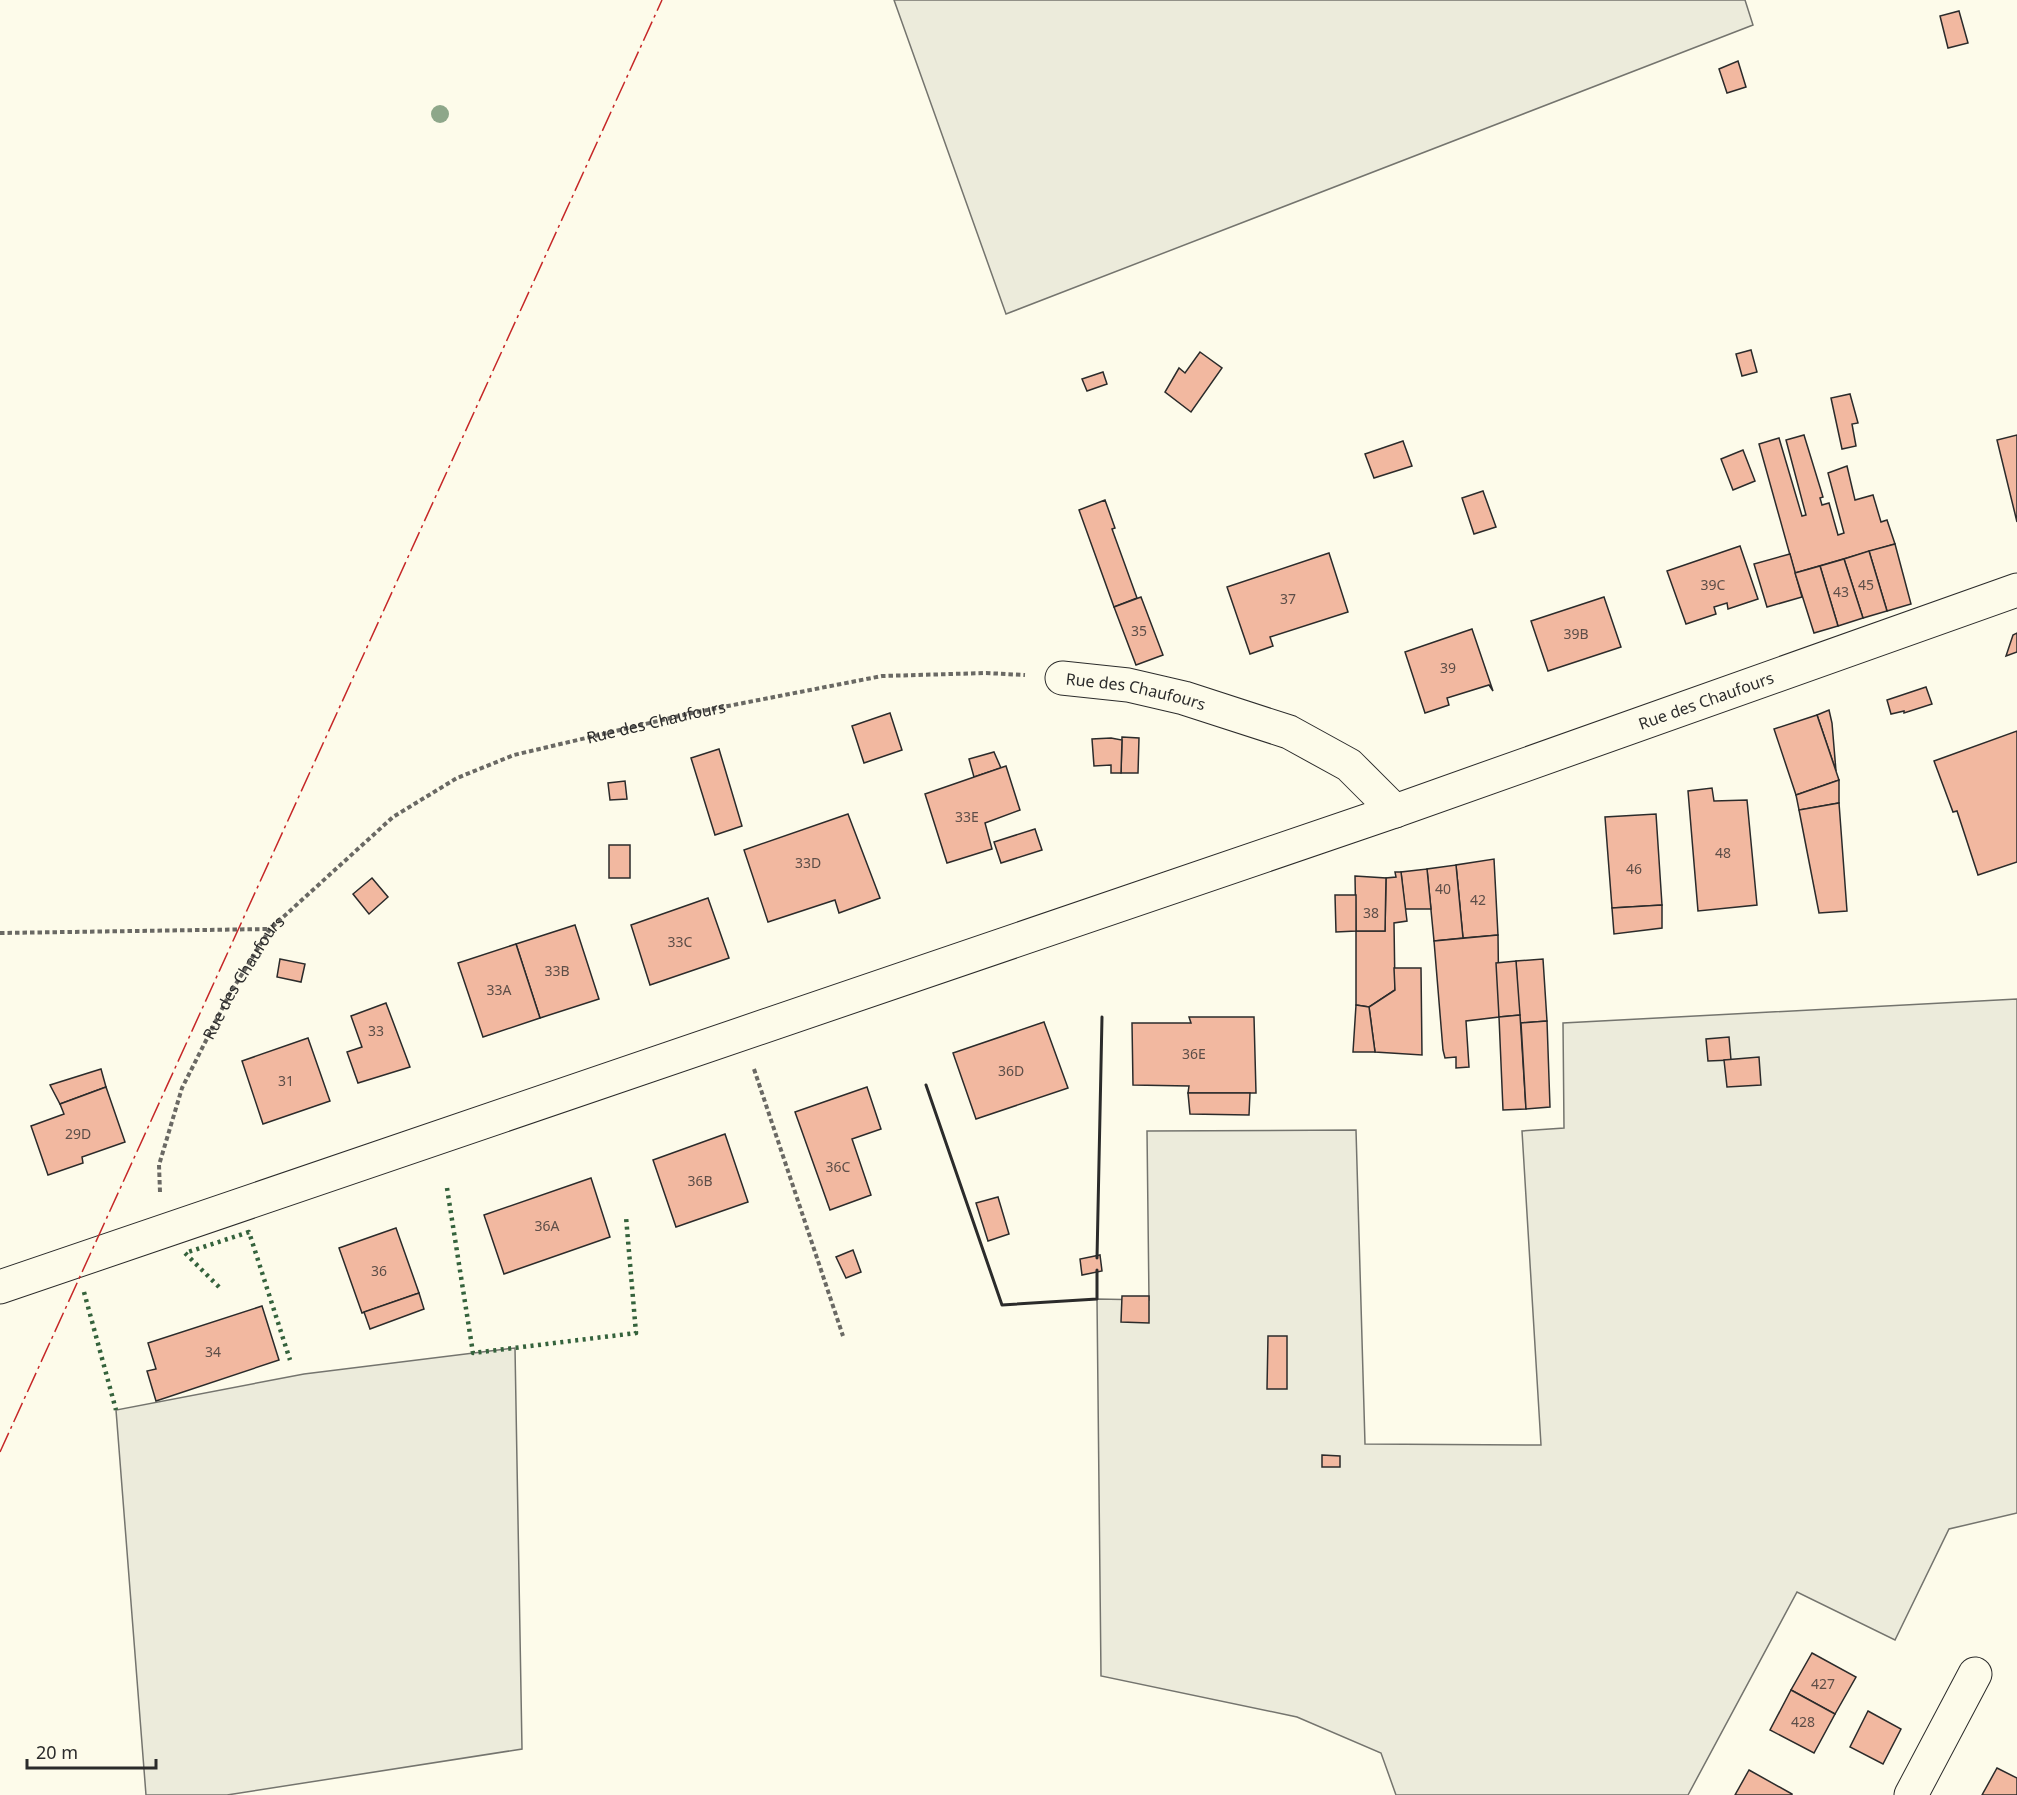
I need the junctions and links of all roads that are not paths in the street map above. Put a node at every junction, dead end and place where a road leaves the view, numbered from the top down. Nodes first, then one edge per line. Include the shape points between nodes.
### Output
1 (2017, 590) edge
2 (1062, 678) road end
3 (1395, 811) junction
4 (0, 1287) edge
5 (1975, 1674) dead end
6 (1911, 1795) edge

1 - 3 street, Rue des Chaufours
2 - 3 street, Rue des Chaufours via 1128,685 1184,698 1289,732 1349,765
3 - 4 street, Rue des Chaufours
5 - 6 street

